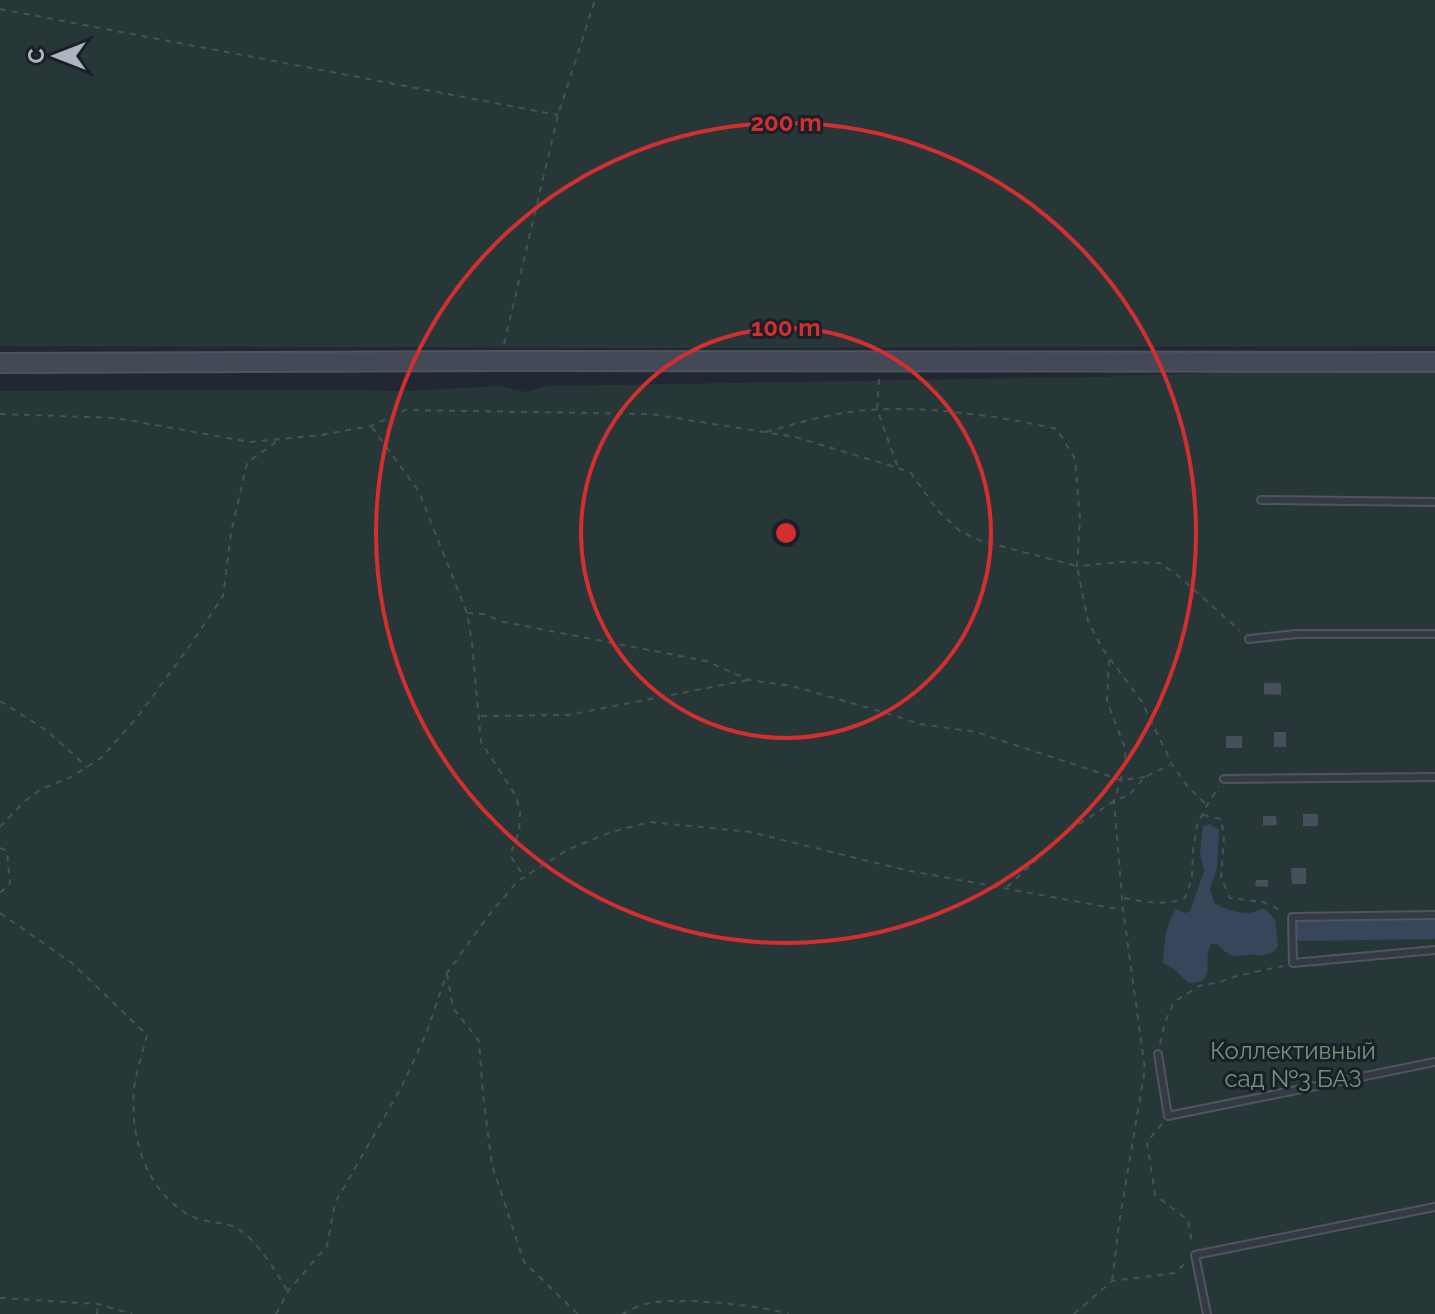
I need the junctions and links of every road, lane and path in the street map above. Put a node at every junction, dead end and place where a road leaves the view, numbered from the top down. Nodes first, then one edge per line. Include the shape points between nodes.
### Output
1 (595, 0) edge
2 (0, 9) edge
3 (558, 115) junction
4 (500, 361) junction
5 (879, 361) junction
6 (1435, 362) edge
7 (0, 363) edge
8 (877, 409) junction
9 (0, 414) edge
10 (371, 426) junction
11 (765, 432) junction
12 (280, 439) junction
13 (898, 468) junction
14 (1261, 500) dead end
15 (1435, 502) edge
16 (1077, 566) junction
17 (467, 613) junction
18 (1435, 634) edge
19 (1249, 639) joint
20 (1109, 657) junction
21 (749, 680) junction
22 (0, 701) edge
23 (479, 716) junction
24 (1172, 764) junction
25 (87, 768) junction
26 (1145, 777) junction
27 (1435, 777) edge
28 (1224, 779) joint
29 (1121, 780) junction
30 (1114, 801) junction
31 (1207, 805) junction
32 (1202, 815) junction
33 (0, 827) edge
34 (0, 848) edge
35 (524, 877) junction
36 (1006, 888) junction
37 (0, 893) edge
38 (1123, 898) junction
39 (1123, 910) junction
40 (0, 913) edge
41 (1435, 915) edge
42 (1292, 917) junction
43 (1435, 950) edge
44 (1293, 963) junction
45 (447, 973) junction
46 (1158, 1054) joint
47 (1435, 1062) edge
48 (1168, 1116) junction
49 (1435, 1207) edge
50 (1195, 1255) junction
51 (1112, 1281) junction
52 (288, 1291) junction
53 (0, 1298) edge
54 (98, 1304) junction
55 (97, 1314) edge
56 (132, 1314) edge
57 (276, 1314) edge
58 (578, 1314) edge
59 (622, 1314) edge
60 (789, 1314) edge
61 (1074, 1314) edge
62 (1207, 1314) edge

1 - 3 path
2 - 3 path
3 - 4 path
4 - 5 main road
4 - 7 main road
5 - 6 main road
5 - 8 path
8 - 11 path
8 - 13 path
8 - 16 path via 1008,418 1057,429 1075,459
9 - 12 path via 116,418 250,442
10 - 11 path via 405,410 505,411 651,414
10 - 12 path
10 - 17 path via 419,492
11 - 13 path
12 - 25 path via 247,463 223,596 136,719
13 - 16 path via 911,473 960,531
14 - 15 lane
16 - 19 path via 1160,563
16 - 20 path via 1088,621
17 - 21 path via 706,661
17 - 23 path
18 - 19 lane
20 - 24 path via 1142,702
20 - 29 path via 1107,701 1126,751
21 - 23 path via 568,715
21 - 29 path via 792,686 920,724 976,732
22 - 25 path via 46,730
23 - 35 path via 481,742 516,796 519,832 510,855
24 - 26 path
24 - 31 path
25 - 33 path via 41,789
26 - 29 path
26 - 30 path via 1129,795
27 - 28 lane
28 - 31 path
29 - 30 path
30 - 36 path via 1067,832
30 - 38 path
31 - 32 path
32 - 38 path via 1185,898 1147,903
32 - 42 path via 1221,819 1221,878 1230,898 1263,902
34 - 37 path via 7,851 10,884
35 - 36 path via 567,850 650,822 750,832
35 - 45 path
36 - 39 path
38 - 39 path
39 - 51 path via 1145,1069
40 - 52 path via 72,963 147,1035 134,1088 136,1138 147,1172 171,1203 193,1217 236,1227 266,1256
41 - 42 lane
42 - 44 lane
43 - 44 lane
44 - 46 path via 1199,986 1174,1002
45 - 52 path via 401,1088 335,1203 327,1246
45 - 58 path via 453,1008 479,1041 492,1165 524,1262
46 - 48 lane
47 - 48 lane
48 - 50 path via 1147,1142 1155,1195 1188,1220
49 - 50 lane
50 - 51 path via 1174,1273
50 - 62 lane
51 - 61 path
52 - 57 path
53 - 54 path
54 - 55 path
54 - 56 path
59 - 60 path via 663,1302 717,1303

